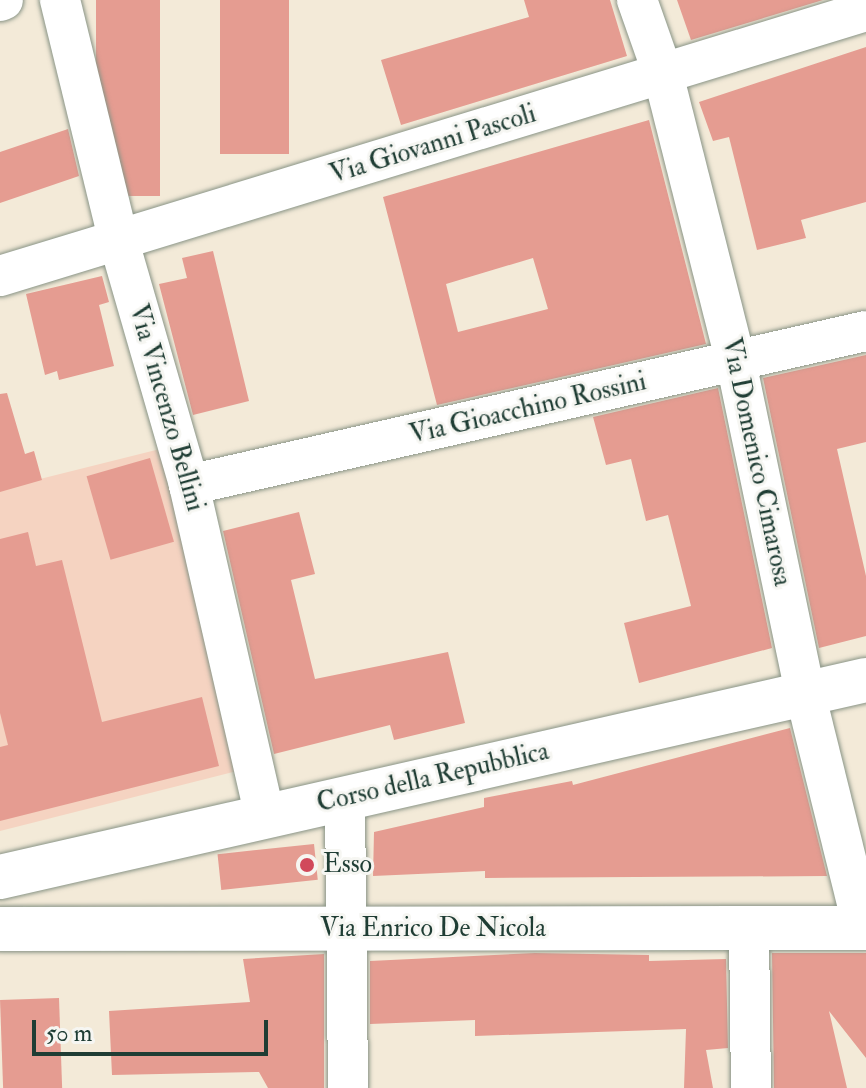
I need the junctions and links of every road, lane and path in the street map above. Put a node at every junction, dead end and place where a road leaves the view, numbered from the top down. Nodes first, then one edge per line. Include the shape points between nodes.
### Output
1 (60, 0) edge
2 (637, 0) edge
3 (866, 11) edge
4 (663, 74) junction
5 (119, 242) junction
6 (0, 276) edge
7 (866, 331) edge
8 (736, 362) junction
9 (189, 485) junction
10 (866, 680) edge
11 (805, 693) junction
12 (345, 799) junction
13 (265, 817) junction
14 (0, 877) edge
15 (749, 928) junction
16 (865, 928) edge
17 (0, 929) edge
18 (347, 929) junction
19 (348, 1088) edge
20 (751, 1088) edge

1 - 5 street, Via Vincenzo Bellini
2 - 4 street, Via Domenico Cimarosa
3 - 4 street, Via Giovanni Pascoli
4 - 5 street, Via Giovanni Pascoli
4 - 8 street, Via Domenico Cimarosa
5 - 6 street, Via Giovanni Pascoli
5 - 9 street, Via Vincenzo Bellini
7 - 8 street, Via Gioacchino Rossini
8 - 9 street, Via Gioacchino Rossini
8 - 11 street, Via Domenico Cimarosa
9 - 13 street, Via Vincenzo Bellini
10 - 11 main road, Corso della Repubblica
11 - 12 main road, Corso della Repubblica
11 - 16 street, Via Domenico Cimarosa
12 - 13 main road, Corso della Repubblica
12 - 18 street
13 - 14 main road, Corso della Repubblica
15 - 16 main road, Via Enrico De Nicola
15 - 18 main road, Via Enrico De Nicola
15 - 20 street
17 - 18 main road, Via Enrico De Nicola
18 - 19 street

